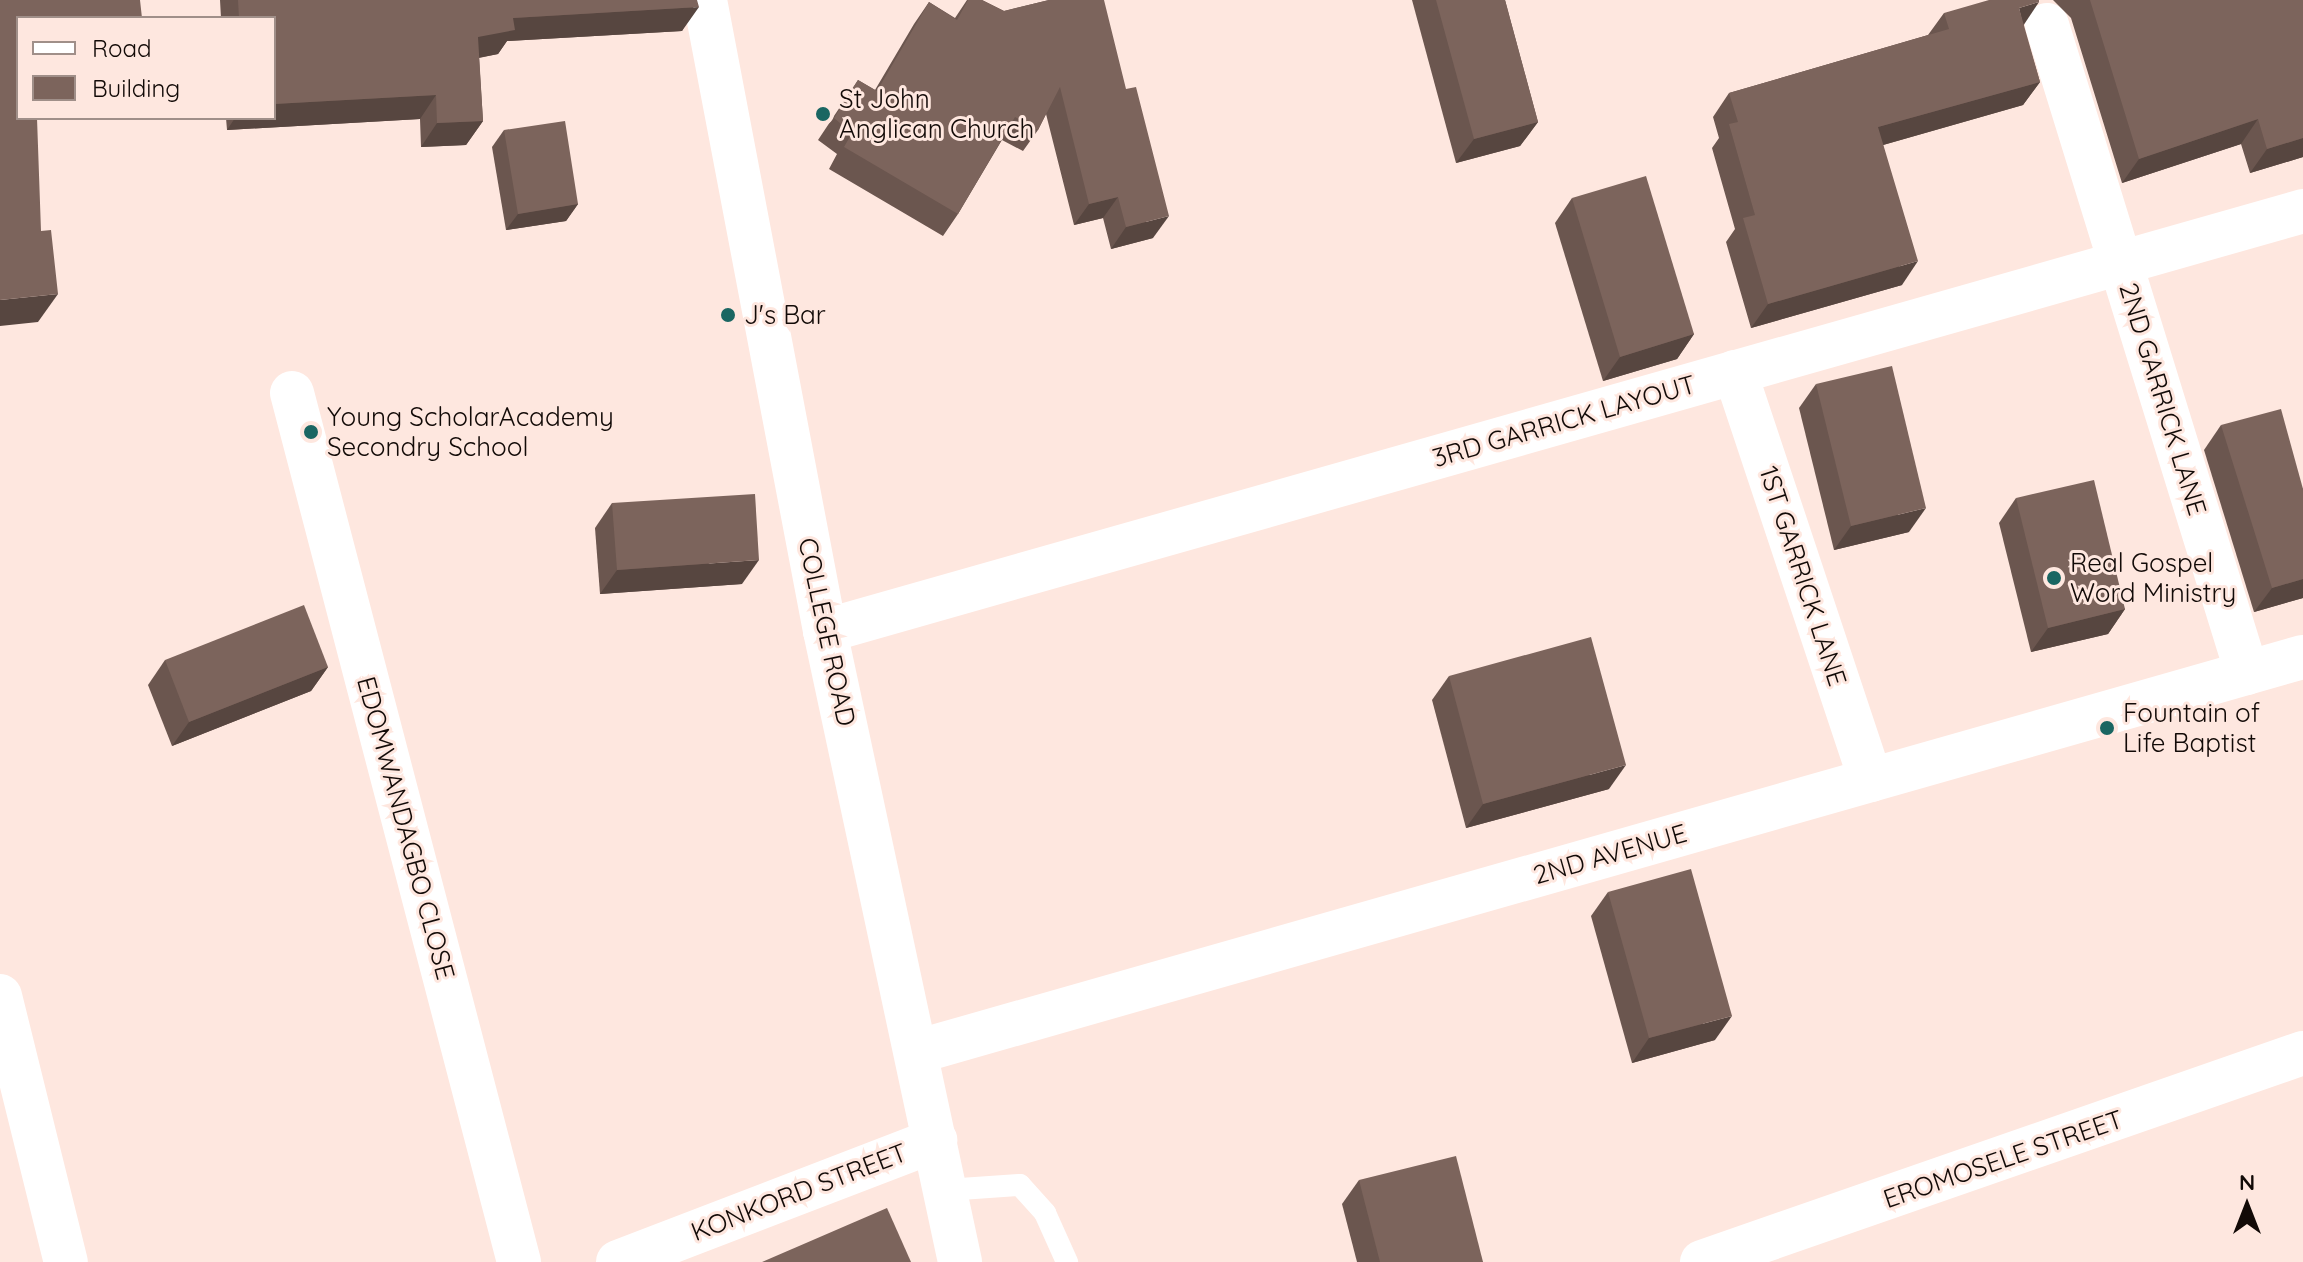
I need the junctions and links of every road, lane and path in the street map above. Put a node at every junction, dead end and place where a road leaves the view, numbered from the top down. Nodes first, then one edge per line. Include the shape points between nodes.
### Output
1 (705, 0) edge
2 (2047, 25) dead end
3 (2303, 211) edge
4 (2121, 263) junction
5 (1735, 372) junction
6 (292, 393) dead end
7 (825, 631) junction
8 (2303, 657) edge
9 (2247, 673) junction
10 (1871, 780) junction
11 (0, 996) edge
12 (916, 1052) junction
13 (2303, 1053) edge
14 (935, 1140) junction
15 (946, 1190) junction
16 (66, 1262) edge
17 (519, 1262) edge
18 (618, 1262) edge
19 (960, 1262) edge
20 (1067, 1262) edge
21 (1702, 1262) edge

1 - 7 street, COLLEGE ROAD
2 - 4 street, 2ND GARRICK LANE
3 - 4 street, 3RD GARRICK LAYOUT
4 - 5 street, 3RD GARRICK LAYOUT
4 - 9 street, 2ND GARRICK LANE
5 - 7 street, 3RD GARRICK LAYOUT
5 - 10 street, 1ST GARRICK LANE
6 - 17 street, EDOMWANDAGBO CLOSE
7 - 12 street, COLLEGE ROAD
8 - 9 street, 2ND AVENUE
9 - 10 street, 2ND AVENUE
10 - 12 street, 2ND AVENUE
11 - 16 street
12 - 14 street, COLLEGE ROAD
13 - 21 street, EROMOSELE STREET
14 - 15 street, COLLEGE ROAD
14 - 18 street, KONKORD STREET
15 - 19 street, COLLEGE ROAD
15 - 20 lane via 1020,1185 1045,1213

